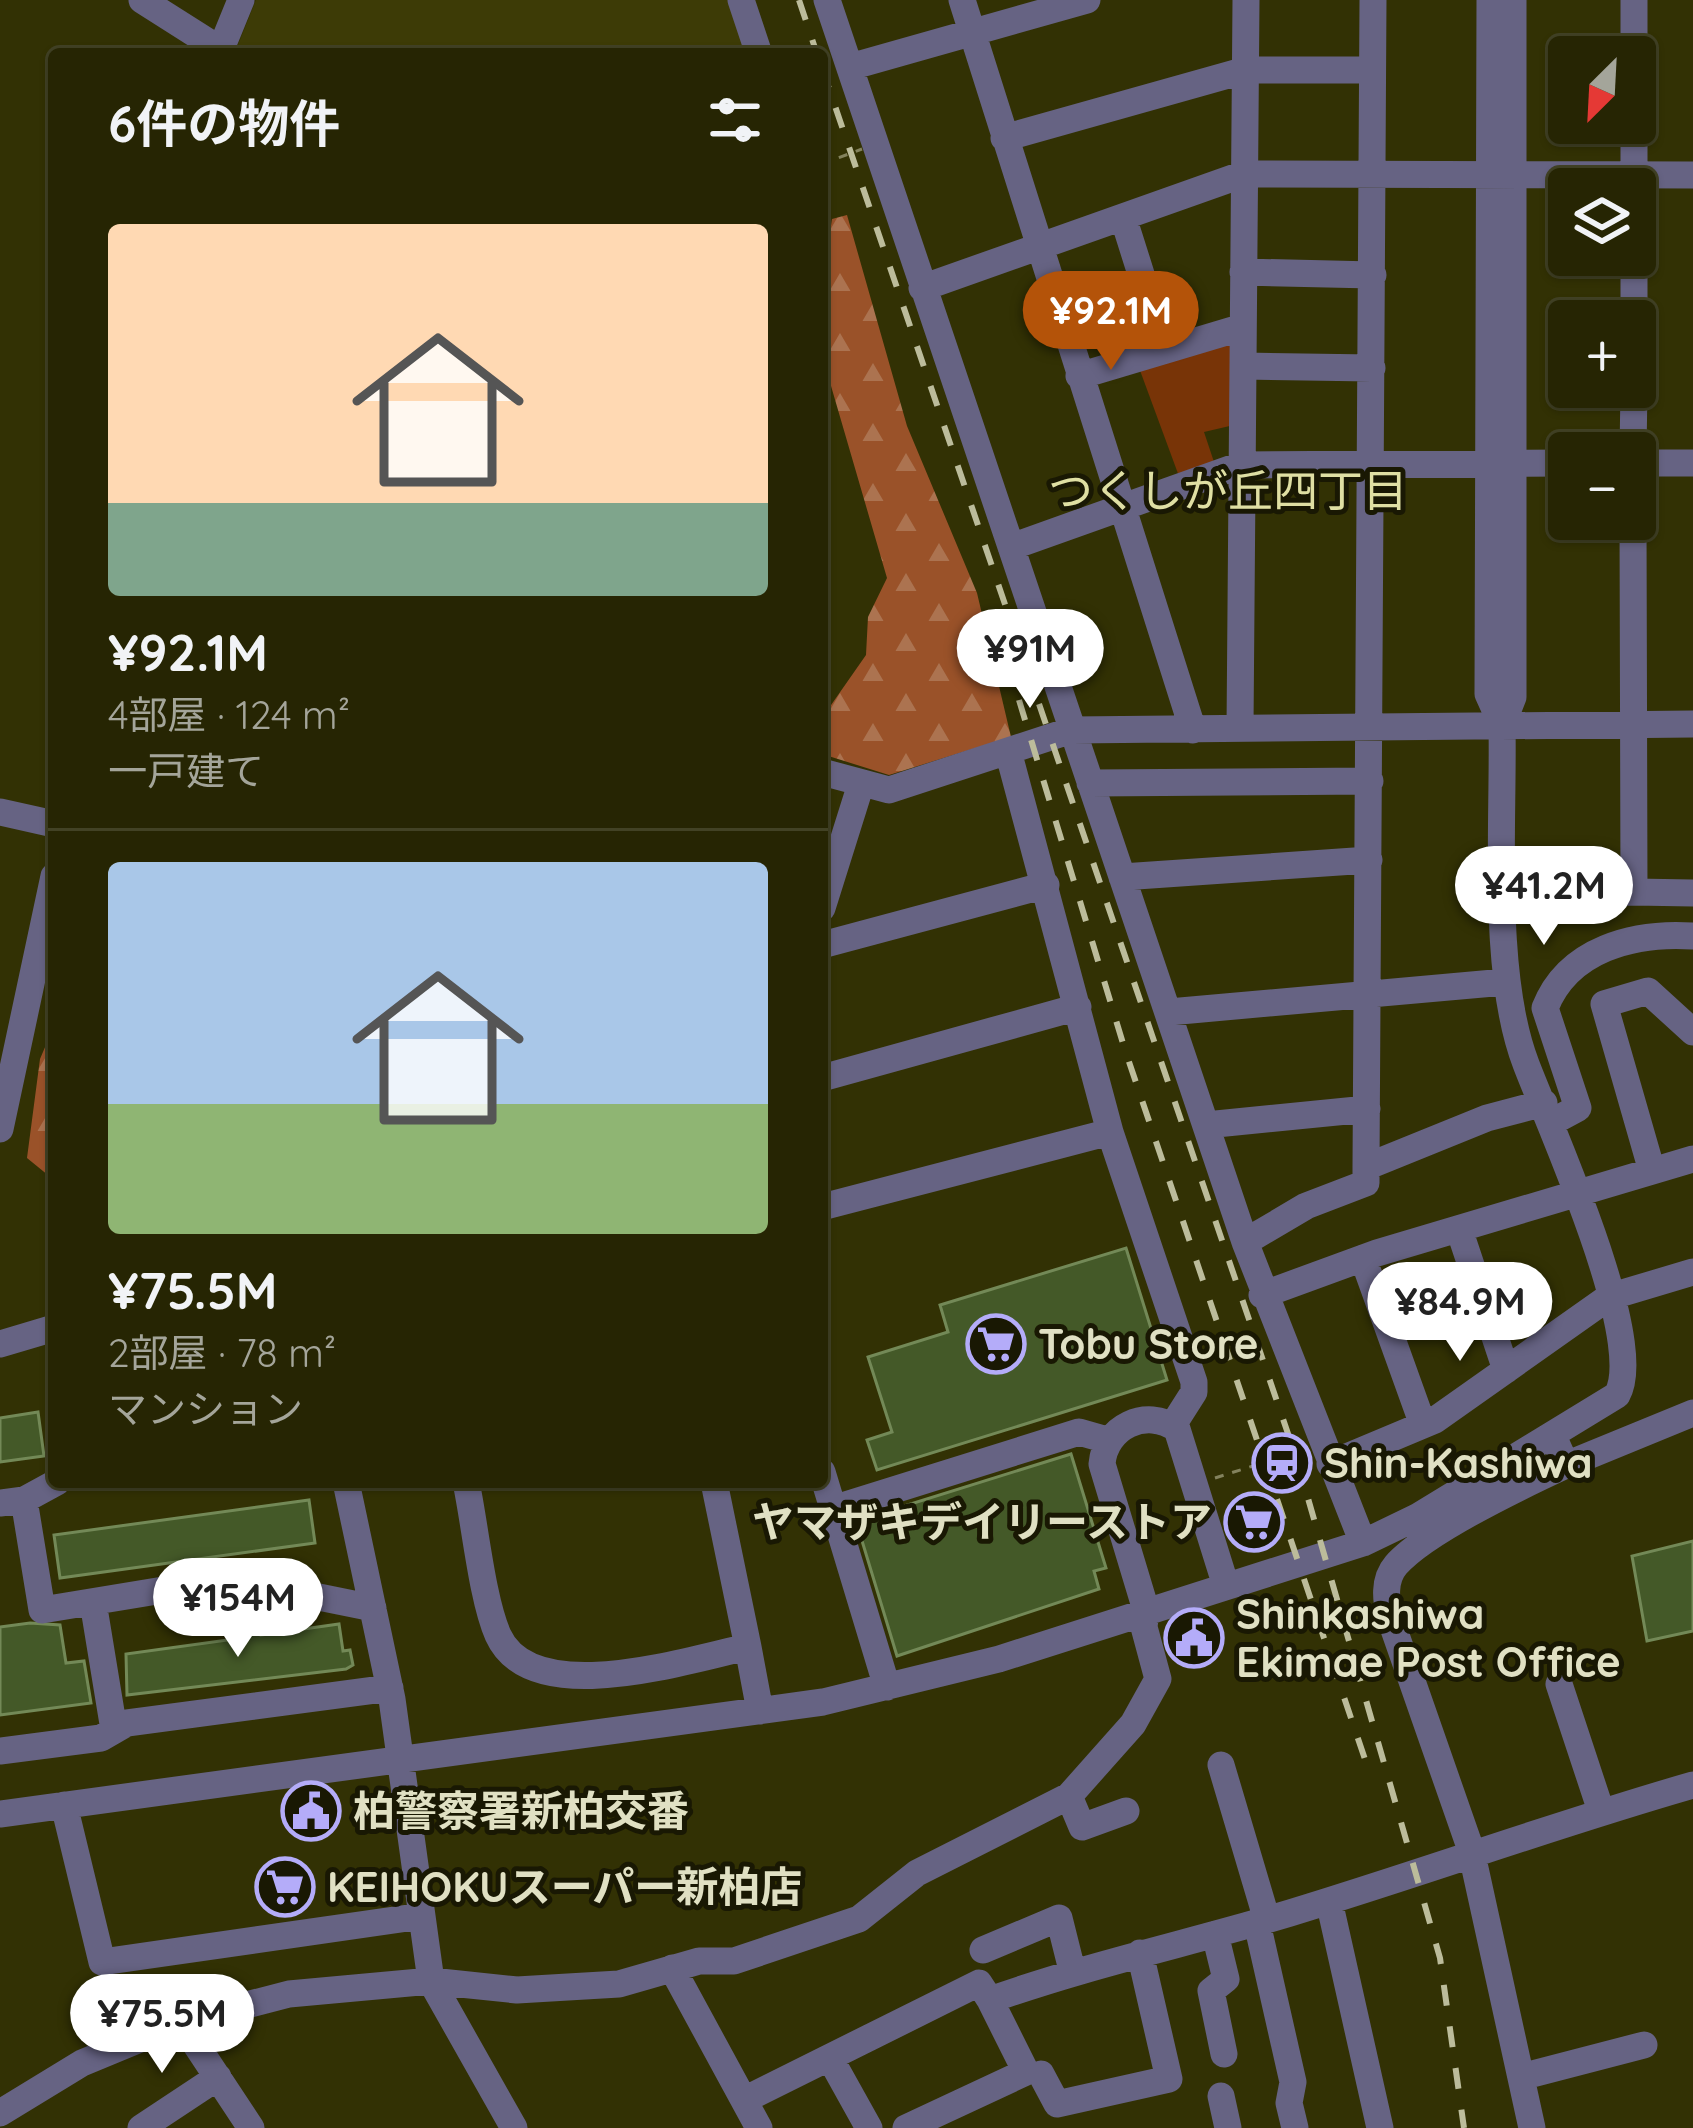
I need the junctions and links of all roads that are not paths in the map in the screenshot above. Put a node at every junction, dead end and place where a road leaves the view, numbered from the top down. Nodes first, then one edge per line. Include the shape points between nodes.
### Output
1 (142, 0) edge
2 (242, 0) edge
3 (741, 0) edge
4 (826, 0) edge
5 (962, 0) edge
6 (1084, 0) edge
7 (1246, 0) edge
8 (1373, 0) edge
9 (1490, 0) edge
10 (1513, 0) edge
11 (1634, 0) edge
12 (973, 33) junction
13 (1634, 36) edge
14 (219, 48) edge
15 (225, 48) edge
16 (756, 48) edge
17 (850, 68) junction
18 (1246, 70) junction
19 (1372, 70) junction
20 (1004, 138) junction
21 (1244, 174) junction
22 (1372, 174) junction
23 (1501, 174) junction
24 (1693, 175) edge
25 (1548, 177) edge
26 (1656, 179) edge
27 (1123, 217) junction
28 (1039, 247) junction
29 (1244, 272) junction
30 (1373, 275) junction
31 (922, 289) junction
32 (1243, 327) junction
33 (1165, 350) junction
34 (1243, 366) junction
35 (1372, 368) junction
36 (1079, 376) junction
37 (1548, 463) edge
38 (1656, 463) edge
39 (1693, 463) edge
40 (1371, 464) junction
41 (1500, 464) junction
42 (1241, 465) junction
43 (1121, 508) junction
44 (1633, 540) edge
45 (1011, 547) junction
46 (1632, 724) junction
47 (1693, 724) edge
48 (1502, 725) junction
49 (1370, 727) junction
50 (1240, 728) junction
51 (1072, 730) junction
52 (1193, 730) junction
53 (1008, 751) junction
54 (828, 774) edge
55 (1370, 781) junction
56 (1090, 783) junction
57 (861, 784) junction
58 (0, 812) edge
59 (48, 823) edge
60 (1369, 860) junction
61 (1123, 878) junction
62 (1046, 884) junction
63 (828, 889) edge
64 (1634, 892) junction
65 (1505, 893) junction
66 (1693, 893) edge
67 (48, 904) edge
68 (1693, 936) edge
69 (828, 943) edge
70 (1505, 982) junction
71 (1367, 995) junction
72 (1078, 1007) junction
73 (1169, 1012) junction
74 (1693, 1032) edge
75 (828, 1076) edge
76 (1366, 1109) junction
77 (1548, 1112) junction
78 (1206, 1125) junction
79 (0, 1130) edge
80 (1110, 1132) junction
81 (1693, 1159) edge
82 (1366, 1167) junction
83 (1652, 1171) junction
84 (1580, 1195) junction
85 (828, 1205) edge
86 (1460, 1229) junction
87 (1245, 1242) junction
88 (1364, 1258) junction
89 (1693, 1272) edge
90 (1262, 1295) junction
91 (1609, 1297) junction
92 (48, 1330) edge
93 (0, 1344) edge
94 (1506, 1370) junction
95 (1617, 1395) junction
96 (1693, 1413) edge
97 (1173, 1425) junction
98 (1423, 1425) junction
99 (1649, 1433) junction
100 (1553, 1436) junction
101 (1107, 1440) junction
102 (1326, 1454) junction
103 (1566, 1465) junction
104 (48, 1486) edge
105 (347, 1488) edge
106 (467, 1488) edge
107 (715, 1488) edge
108 (827, 1488) edge
109 (12, 1502) edge
110 (833, 1509) junction
111 (1363, 1543) junction
112 (1226, 1586) junction
113 (93, 1602) junction
114 (373, 1608) junction
115 (1145, 1610) junction
116 (748, 1647) junction
117 (1559, 1684) dead end
118 (887, 1687) junction
119 (390, 1688) junction
120 (760, 1712) junction
121 (114, 1730) junction
122 (0, 1751) edge
123 (400, 1761) junction
124 (1220, 1766) dead end
125 (1693, 1784) edge
126 (1069, 1796) junction
127 (64, 1805) junction
128 (1126, 1811) dead end
129 (1601, 1811) junction
130 (0, 1814) edge
131 (1472, 1850) junction
132 (1329, 1901) junction
133 (422, 1916) junction
134 (1262, 1921) junction
135 (1215, 1934) junction
136 (983, 1950) dead end
137 (1141, 1953) junction
138 (672, 1968) junction
139 (1072, 1970) junction
140 (430, 1981) junction
141 (990, 2000) junction
142 (182, 2022) junction
143 (1644, 2045) dead end
144 (1224, 2054) dead end
145 (830, 2058) junction
146 (1041, 2074) dead end
147 (218, 2077) junction
148 (1521, 2077) junction
149 (1221, 2096) dead end
150 (744, 2100) junction
151 (0, 2113) edge
152 (141, 2128) edge
153 (251, 2128) edge
154 (514, 2128) edge
155 (759, 2128) edge
156 (869, 2128) edge
157 (906, 2128) edge
158 (1228, 2128) edge
159 (1295, 2128) edge
160 (1380, 2128) edge
161 (1532, 2128) edge

1 - 14 street
2 - 15 street
3 - 16 street
4 - 17 street
5 - 12 street
6 - 12 street
7 - 18 street
8 - 19 street
9 - 23 street
10 - 23 street
11 - 13 street
12 - 17 street
12 - 20 street
17 - 31 street
18 - 19 street
18 - 20 street
18 - 21 street
19 - 22 street
20 - 28 street
21 - 22 street
21 - 27 street
21 - 29 street
22 - 23 street
22 - 30 street
23 - 25 street
23 - 41 street
24 - 26 street
27 - 28 street
27 - 33 street
28 - 31 street
28 - 36 street
29 - 30 street
29 - 32 street
30 - 35 street
31 - 45 street
32 - 33 street
32 - 34 street
33 - 36 street
34 - 35 street
34 - 42 street
35 - 40 street
36 - 43 street
37 - 41 street
38 - 39 street
40 - 41 street
40 - 42 street
40 - 49 street
41 - 48 street via 1513,697
42 - 43 street
42 - 50 street
43 - 45 street
43 - 52 street
44 - 46 street
45 - 51 street
46 - 47 street
46 - 48 street
46 - 64 street
48 - 49 street
48 - 65 street
49 - 50 street
49 - 55 street
50 - 52 street
51 - 52 street
51 - 53 street
51 - 56 street
53 - 57 street via 889,790
53 - 62 street
54 - 57 street
55 - 56 street
55 - 60 street
56 - 61 street
57 - 63 street
58 - 59 street
60 - 61 street
60 - 71 street
61 - 73 street
62 - 69 street
62 - 72 street
64 - 65 street
64 - 66 street
65 - 70 street
67 - 79 street
68 - 77 street via 1627,941 1563,973 1545,1008 1579,1108
70 - 71 street
70 - 77 street via 1517,1038
71 - 73 street
71 - 76 street
72 - 75 street
72 - 80 street
73 - 78 street
74 - 83 street via 1648,991 1604,1004
76 - 78 street
76 - 82 street
77 - 82 street via 1487,1118
77 - 84 street
78 - 87 street
80 - 85 street
80 - 97 street via 1194,1382
81 - 83 street
82 - 87 street via 1366,1184
83 - 84 street
84 - 86 street
84 - 91 street
86 - 88 street
86 - 94 street
87 - 90 street
88 - 90 street
88 - 98 street
89 - 91 street
90 - 102 street
91 - 94 street
91 - 95 street via 1626,1366
92 - 93 street
94 - 98 street
95 - 99 street
95 - 100 street
96 - 99 street
97 - 101 street via 1139,1422
97 - 112 street
98 - 102 street
99 - 103 street
100 - 103 street
100 - 111 street
101 - 110 street via 1079,1432
101 - 115 street via 1102,1464
102 - 111 street
103 - 131 street via 1481,1507 1395,1566 1386,1589
104 - 109 street
105 - 114 street
106 - 116 street via 499,1639 534,1667 592,1680
107 - 116 street
108 - 110 street
109 - 113 street via 42,1610
110 - 118 street
111 - 112 street
112 - 115 street
113 - 114 street via 230,1579
113 - 121 street
114 - 119 street
115 - 118 street
115 - 126 street via 1158,1679 1133,1724
116 - 120 street
117 - 129 street
118 - 120 street
119 - 121 street
119 - 123 street
120 - 123 street
121 - 122 street
123 - 127 street
123 - 133 street
124 - 134 street
125 - 129 street
126 - 128 street via 1082,1827
126 - 138 street via 917,1873 859,1919 734,1961
127 - 130 street
127 - 133 street via 102,1962
129 - 131 street
131 - 132 street
131 - 148 street
132 - 134 street
132 - 160 street
133 - 140 street
134 - 135 street
134 - 159 street
135 - 137 street via 1165,1933
135 - 144 street via 1226,1979 1211,1990
136 - 139 street via 1059,1918
137 - 139 street
137 - 146 street via 1169,2079 1057,2104
138 - 140 street via 620,1984 517,1990
138 - 150 street
139 - 141 street
140 - 142 street via 289,1994
140 - 154 street
141 - 145 street via 979,1983
141 - 157 street via 1026,2072
142 - 147 street
142 - 151 street via 82,2063
143 - 148 street
145 - 150 street
145 - 156 street
147 - 152 street
147 - 153 street
148 - 161 street
149 - 158 street
150 - 155 street

